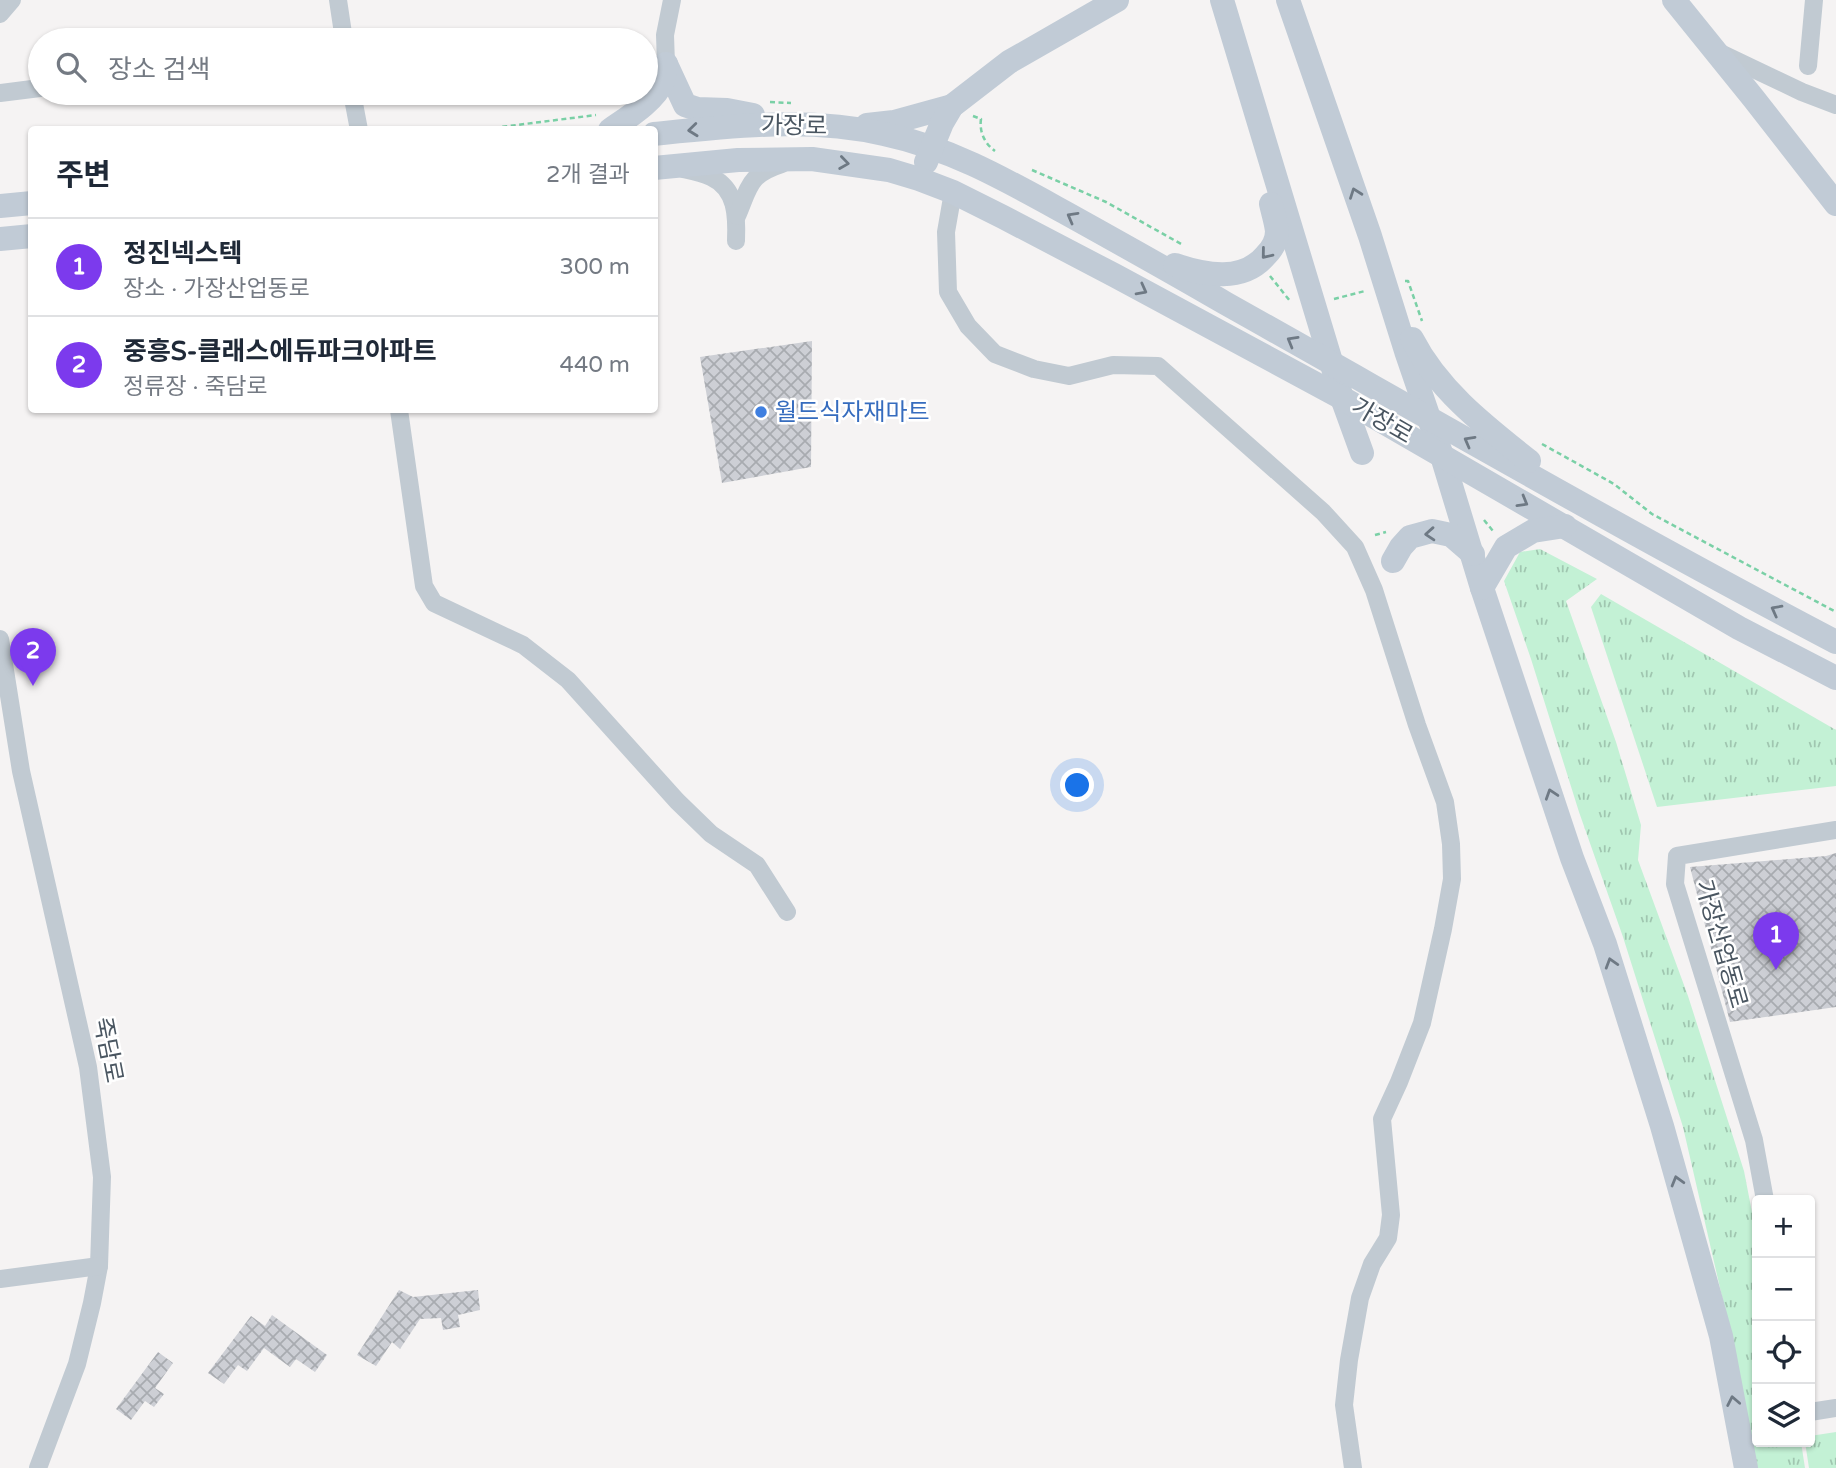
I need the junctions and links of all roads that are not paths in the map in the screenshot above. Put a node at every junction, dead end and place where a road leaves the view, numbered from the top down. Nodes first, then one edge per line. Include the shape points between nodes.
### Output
1 (12, 0) edge
2 (338, 0) edge
3 (671, 0) edge
4 (1117, 0) edge
5 (1222, 0) edge
6 (1287, 0) edge
7 (1814, 0) edge
8 (1679, 3) edge
9 (0, 14) edge
10 (342, 28) edge
11 (1715, 50) junction
12 (666, 64) junction
13 (1808, 66) dead end
14 (658, 88) edge
15 (28, 90) edge
16 (0, 93) edge
17 (354, 105) edge
18 (644, 105) edge
19 (1836, 105) edge
20 (952, 106) junction
21 (794, 123) junction
22 (358, 126) edge
23 (616, 126) edge
24 (852, 128) junction
25 (658, 134) edge
26 (932, 148) junction
27 (811, 159) junction
28 (664, 167) edge
29 (919, 179) junction
30 (953, 192) junction
31 (28, 203) edge
32 (1836, 204) edge
33 (0, 206) edge
34 (737, 216) junction
35 (28, 236) edge
36 (1109, 237) junction
37 (0, 239) edge
38 (736, 241) dead end
39 (1387, 286) junction
40 (1332, 364) junction
41 (1342, 398) junction
42 (399, 413) edge
43 (1423, 416) junction
44 (1382, 421) junction
45 (1442, 456) junction
46 (1578, 502) junction
47 (1565, 526) junction
48 (1473, 554) junction
49 (1393, 561) dead end
50 (1482, 588) junction
51 (0, 639) edge
52 (1836, 642) edge
53 (1836, 678) edge
54 (1836, 830) edge
55 (787, 912) dead end
56 (1764, 1195) edge
57 (99, 1266) junction
58 (0, 1279) edge
59 (1836, 1408) edge
60 (1815, 1411) edge
61 (38, 1468) edge
62 (1353, 1468) edge
63 (1746, 1468) edge

1 - 9 street
2 - 10 street
3 - 12 street
4 - 20 main road via 1009,62
5 -> 36 main road via 1231,64 1274,218 1277,233 1273,247 1254,267 1224,275 1171,264
5 - 40 main road
39 -> 6 main road
7 - 13 street
8 - 11 main road
11 - 19 street
11 - 32 main road
12 - 14 main road
12 - 21 main road via 685,105
15 - 16 street
17 - 22 street
18 - 23 main road
20 - 24 main road
20 - 26 main road
21 - 24 main road, 가장로
21 -> 25 main road, 가장로
24 - 26 main road, 가장로
26 - 29 main road
36 -> 26 main road, 가장로 via 985,169
27 - 28 main road, 가장로
27 -> 29 main road, 가장로
27 - 34 street via 764,169 752,180
28 - 34 street via 711,177 724,187
29 - 30 main road, 가장로
30 -> 41 main road, 가장로
30 - 62 street via 946,232 948,292 968,326 995,354 1069,376 1113,365 1158,366 1323,512 1355,547 1374,590 1445,802 1452,879 1443,929 1422,1023 1382,1119 1391,1215 1388,1238 1372,1264 1360,1298 1349,1360 1344,1405
31 - 33 main road
34 - 38 street
35 - 37 main road
40 -> 36 main road, 가장로
39 - 43 main road
39 - 46 main road via 1437,377 1461,404
40 - 41 main road
40 - 43 main road, 가장로
41 - 44 main road, 가장로
41 - 44 main road via 1362,453 1367,435
42 - 55 street via 424,586 434,603 523,645 568,680 677,801 711,834 757,865
43 - 44 main road
43 - 45 main road
46 -> 43 main road, 가장로
44 - 45 main road, 가장로
45 -> 47 main road, 가장로
45 - 48 main road
52 -> 46 main road, 가장로
47 - 50 main road via 1533,531 1506,547
47 - 53 main road, 가장로 via 1739,628
48 -> 49 main road via 1451,535 1432,531 1410,537
48 - 50 main road
63 -> 50 main road via 1721,1336 1662,1126 1605,944
51 - 57 street, 죽담로 via 20,771 88,1066 102,1177
54 - 56 street, 가장산업동로 via 1678,856 1675,884 1754,1140
57 - 58 street
57 - 61 street, 죽담로 via 77,1364
59 - 60 street

